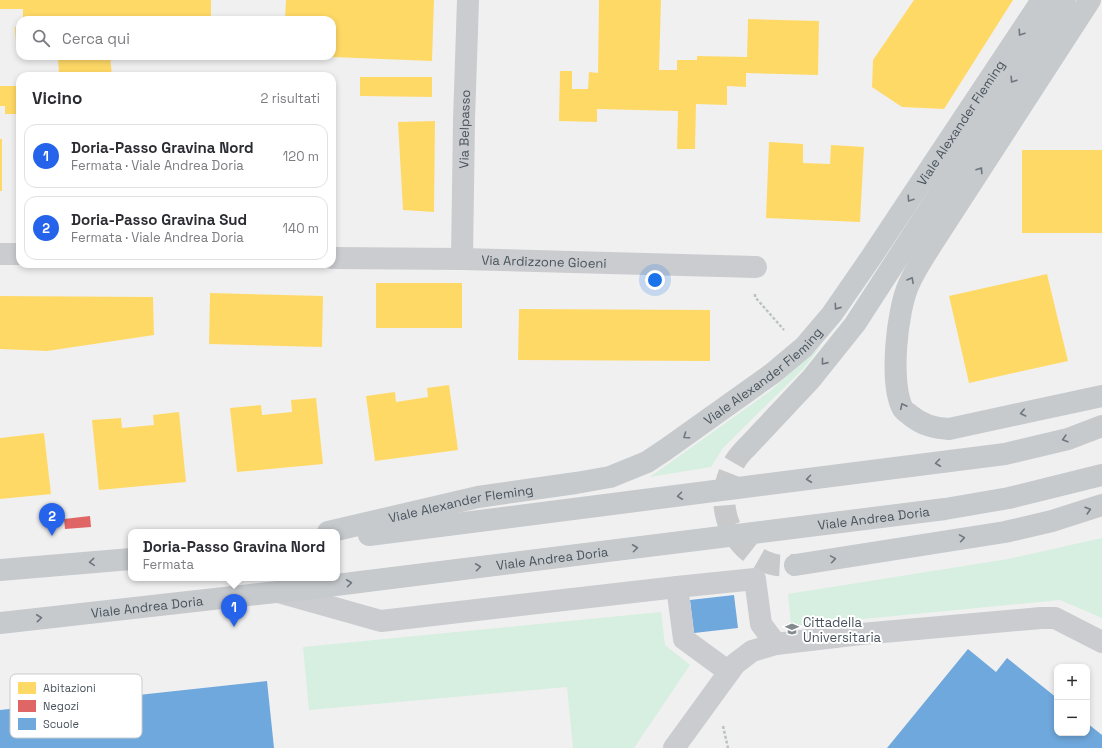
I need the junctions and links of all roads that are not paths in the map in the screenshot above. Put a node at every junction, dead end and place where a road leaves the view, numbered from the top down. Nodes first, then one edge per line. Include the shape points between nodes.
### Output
1 (468, 0) edge
2 (1042, 0) edge
3 (1065, 0) edge
4 (1090, 0) edge
5 (0, 254) edge
6 (16, 254) edge
7 (336, 258) edge
8 (462, 259) junction
9 (756, 267) dead end
10 (1102, 396) edge
11 (1102, 426) edge
12 (748, 446) tunnel mouth
13 (1102, 475) edge
14 (1102, 505) edge
15 (340, 529) edge
16 (340, 539) edge
17 (128, 559) edge
18 (795, 565) tunnel mouth
19 (0, 570) edge
20 (677, 587) junction
21 (278, 592) junction
22 (0, 623) edge
23 (1102, 642) edge
24 (776, 644) junction
25 (729, 672) junction
26 (674, 748) edge

1 - 8 street, Via Belpasso
2 -> 15 main road, Viale Alexander Fleming via 832,314 804,347 773,373 659,454 634,468 610,477 478,497
3 -> 12 main road via 855,324 811,379
10 -> 4 main road via 949,430 934,428 917,421 904,410 898,392 895,360 899,319 908,284
5 - 6 street
7 - 8 street, Via Ardizzone Gioeni
8 - 9 street, Via Ardizzone Gioeni
11 -> 16 main road via 1068,439 1005,454
21 -> 13 main road, Viale Andrea Doria via 945,509 1009,498
18 -> 14 main road via 1005,532 1052,521
17 -> 19 main road
20 - 21 street via 381,621
20 - 24 street via 755,579 761,624
20 - 25 street via 684,639
22 -> 21 main road, Viale Andrea Doria
23 - 24 street via 1055,618 1041,618
24 - 25 street via 752,651
25 - 26 street

